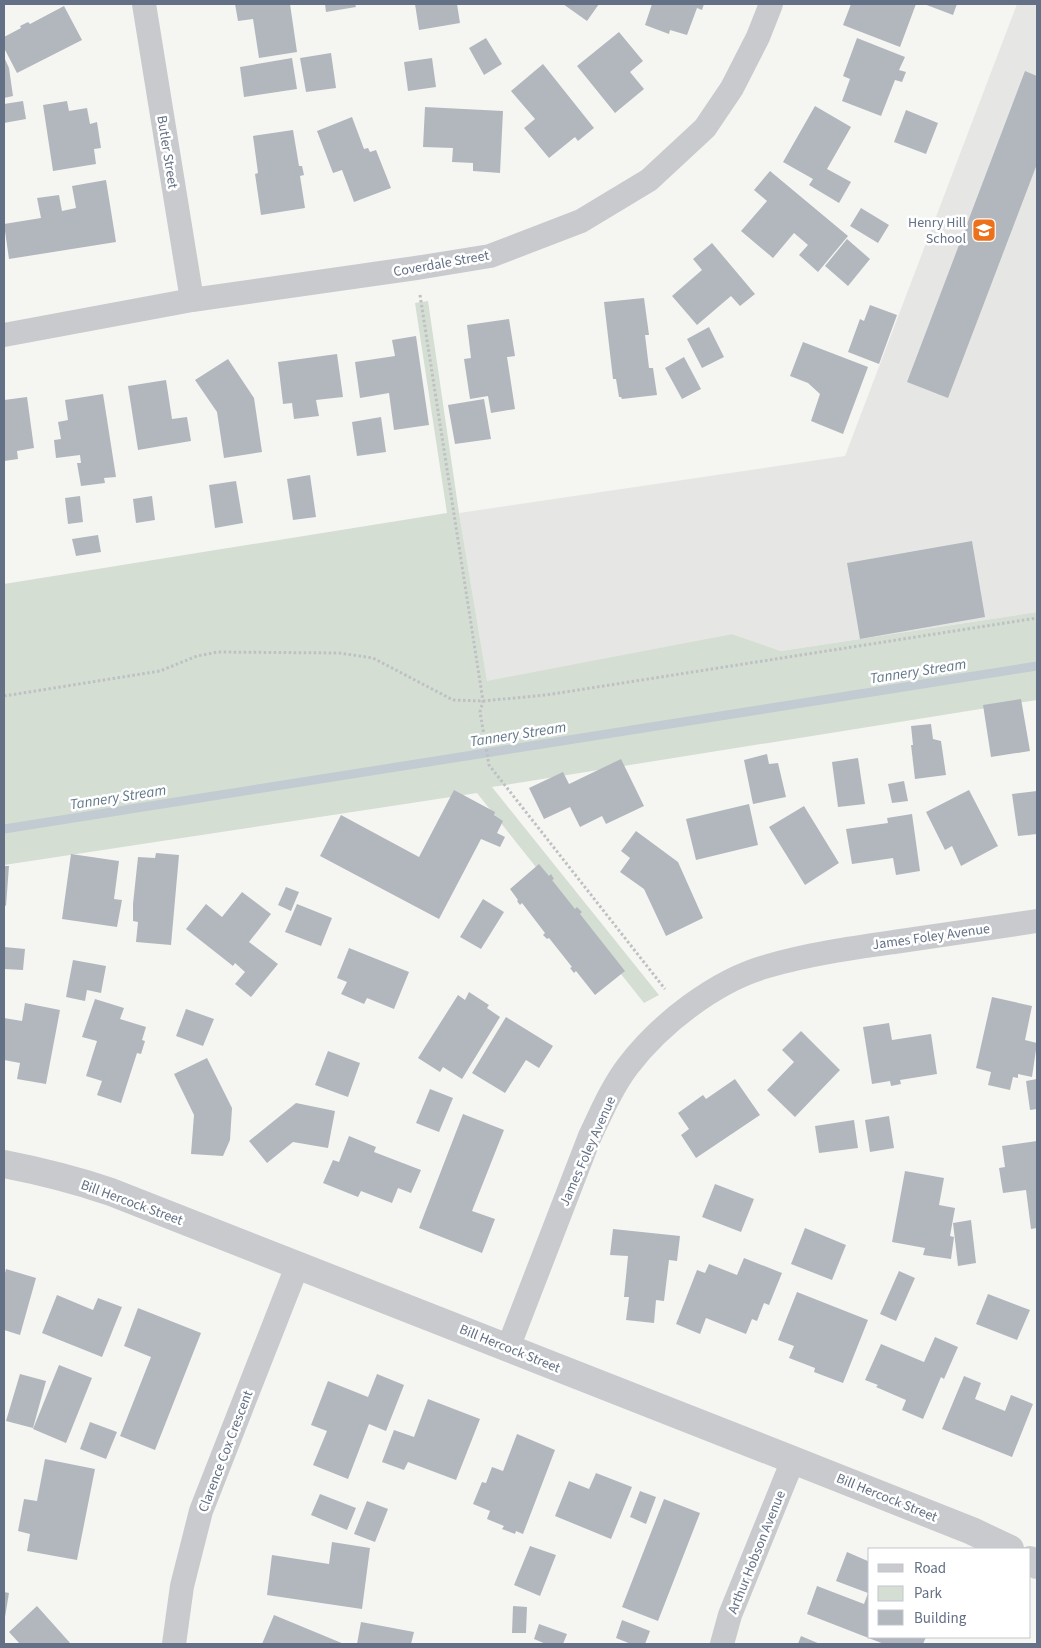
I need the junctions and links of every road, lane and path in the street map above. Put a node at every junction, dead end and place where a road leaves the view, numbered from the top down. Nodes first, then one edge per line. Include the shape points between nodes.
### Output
1 (144, 4) edge
2 (771, 4) edge
3 (416, 268) junction
4 (192, 300) junction
5 (4, 335) edge
6 (1037, 618) edge
7 (4, 696) edge
8 (483, 701) junction
9 (1037, 921) edge
10 (683, 1011) junction
11 (4, 1164) edge
12 (298, 1264) junction
13 (508, 1348) junction
14 (793, 1460) junction
15 (1008, 1548) edge
16 (174, 1644) edge
17 (722, 1644) edge

1 - 4 street, Butler Street
2 - 3 street, Coverdale Street via 732,88 705,128 649,180 581,221 539,238 490,256
3 - 4 street, Coverdale Street
3 - 8 path
4 - 5 street, Coverdale Street
6 - 8 path via 546,695
7 - 8 path via 160,671 197,656 218,652 339,653 373,658 453,700
8 - 10 path via 480,712 489,765
9 - 10 street, James Foley Avenue via 823,952 766,966 721,986
10 - 13 street, James Foley Avenue via 649,1040 627,1067 605,1104
11 - 12 street, Bill Hercock Street via 84,1183
12 - 13 street, Bill Hercock Street
12 - 16 street, Clarence Cox Crescent via 201,1511 182,1586
13 - 14 street, Bill Hercock Street
14 - 15 street, Bill Hercock Street
14 - 17 street, Arthur Hobson Avenue via 730,1615

